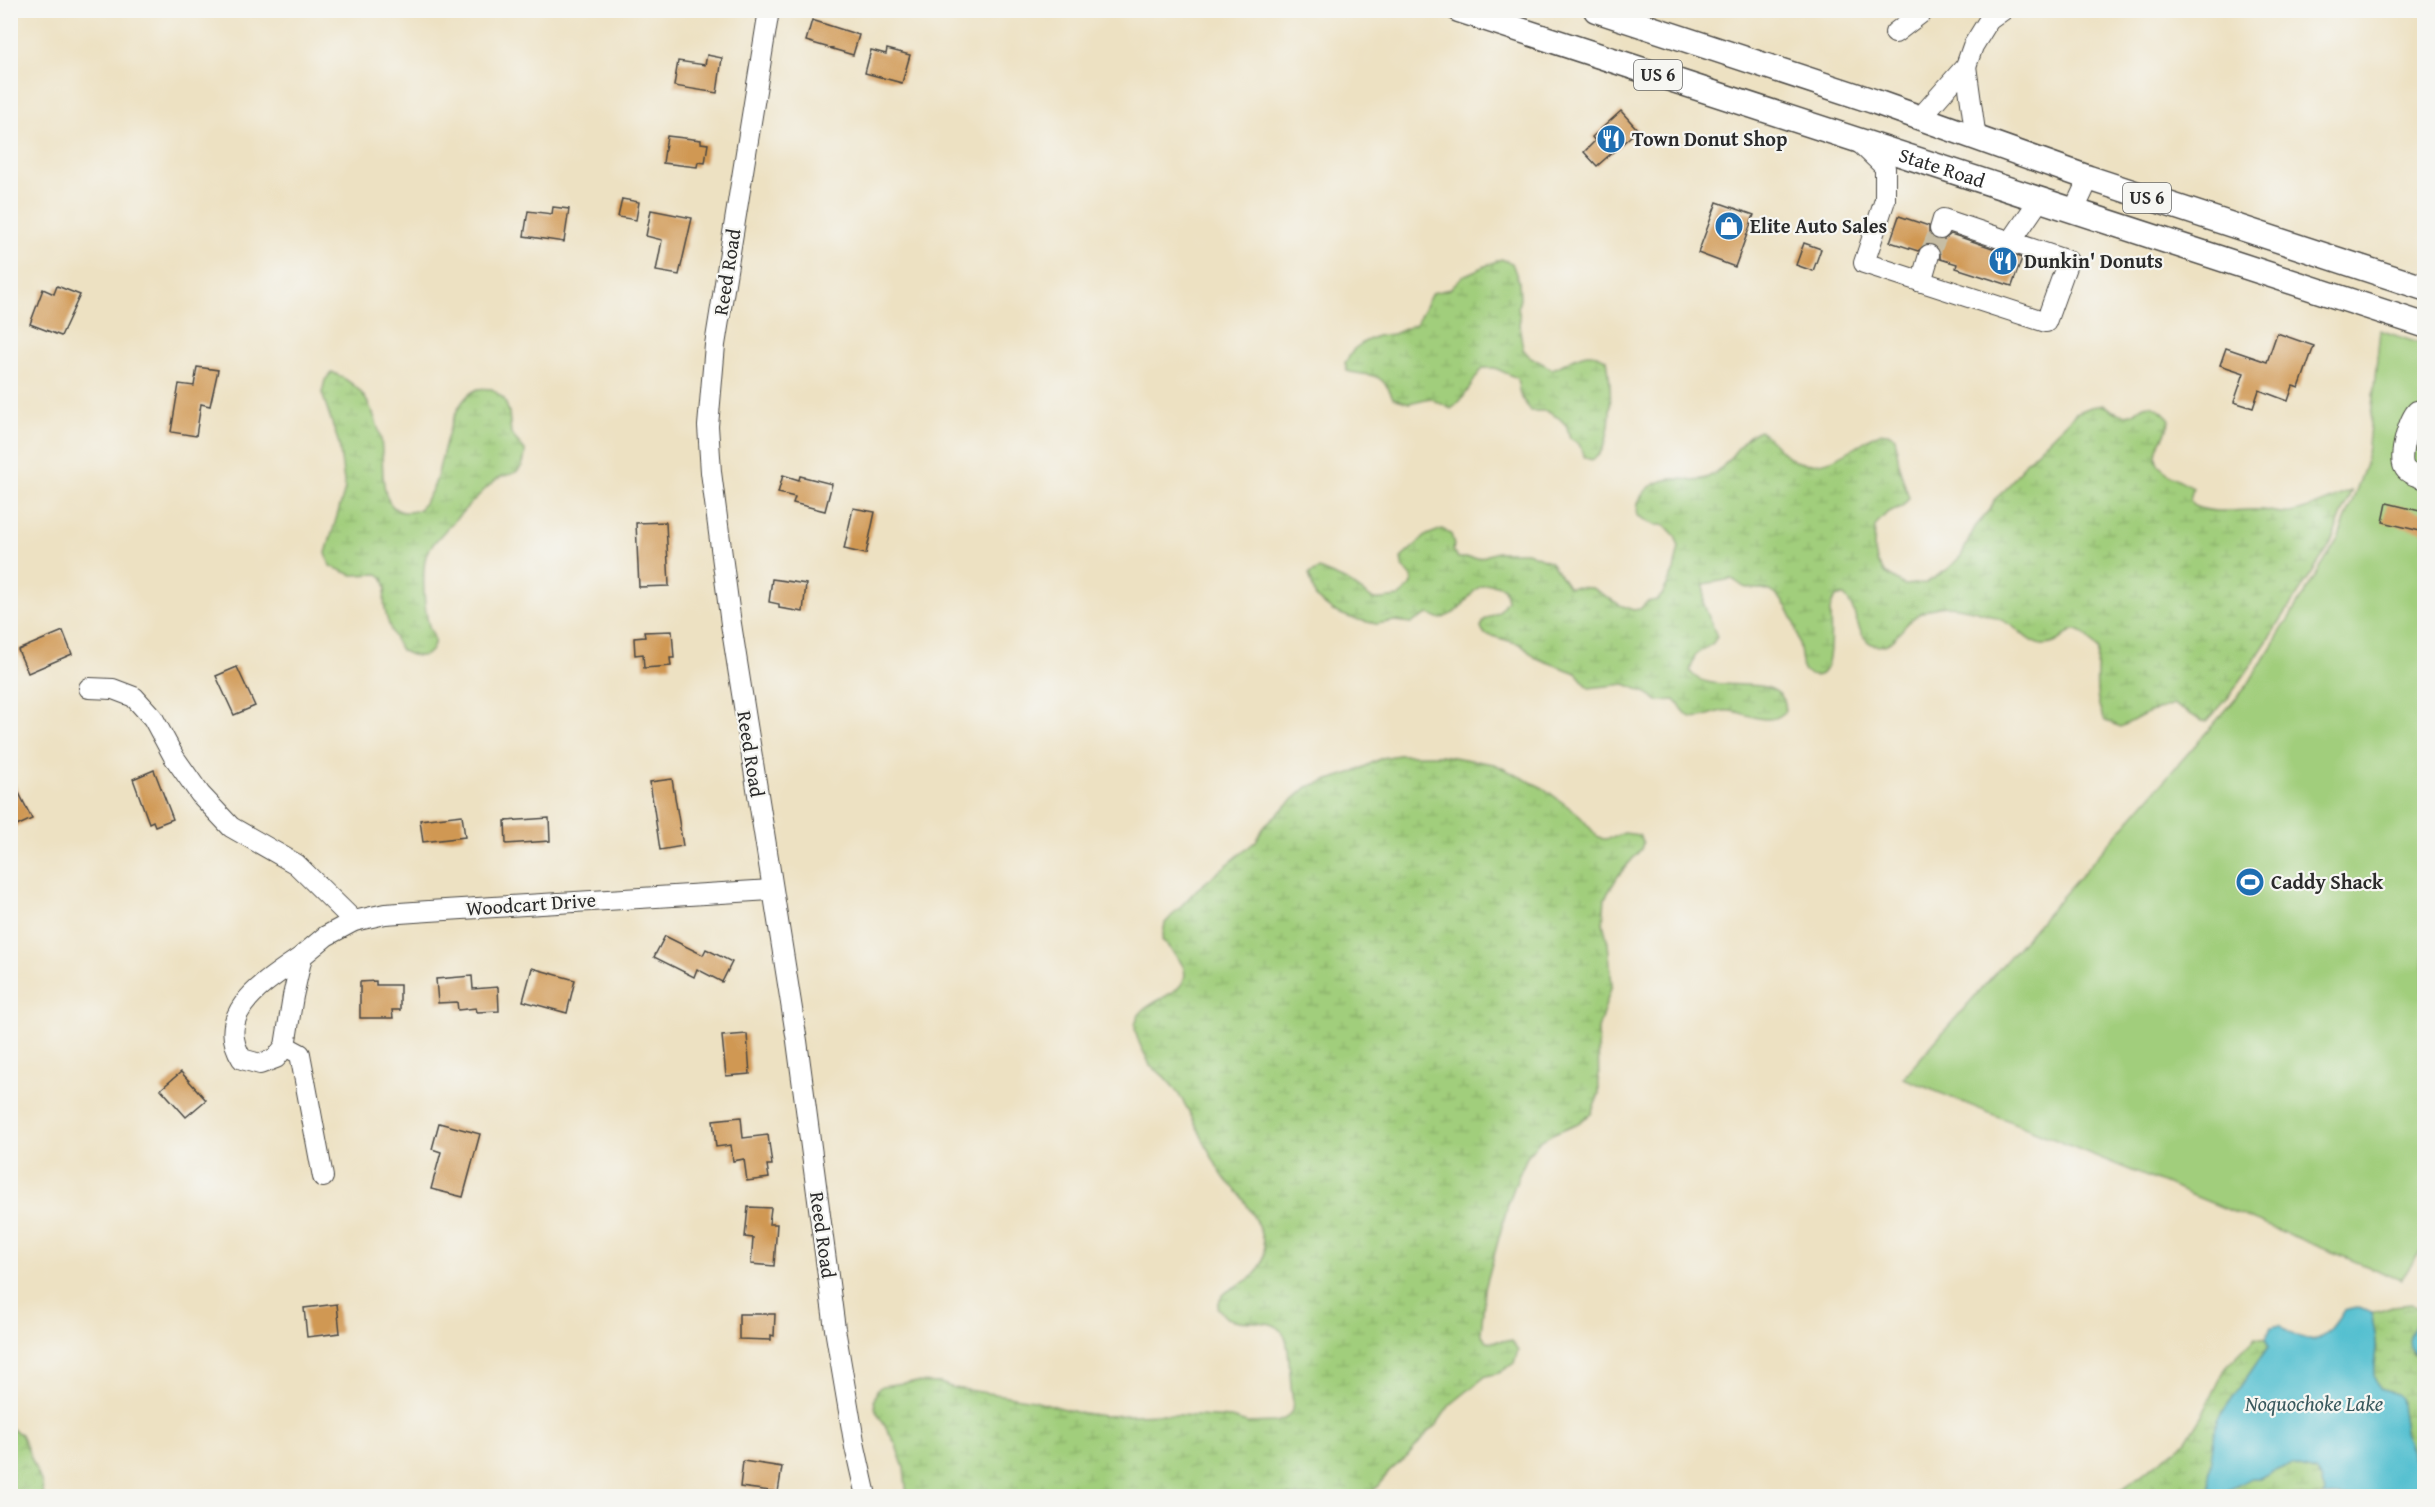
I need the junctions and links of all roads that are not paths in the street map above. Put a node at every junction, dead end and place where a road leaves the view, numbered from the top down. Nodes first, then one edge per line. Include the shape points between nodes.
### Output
1 (769, 10) edge
2 (1459, 10) edge
3 (1596, 10) edge
4 (1925, 10) edge
5 (2003, 10) edge
6 (1895, 33) dead end
7 (1966, 66) junction
8 (1920, 118) junction
9 (1856, 139) junction
10 (1976, 139) junction
11 (2089, 178) junction
12 (2040, 199) junction
13 (2074, 210) junction
14 (1940, 229) dead end
15 (2010, 243) junction
16 (1929, 255) tunnel mouth
17 (1922, 282) junction
18 (2424, 288) edge
19 (2424, 325) edge
20 (2424, 410) edge
21 (2424, 479) edge
22 (89, 688) dead end
23 (772, 890) junction
24 (354, 921) junction
25 (302, 956) junction
26 (285, 1046) junction
27 (323, 1177) dead end
28 (866, 1497) edge

1 - 23 street, Reed Road via 716,345 708,426 730,613
2 - 9 main road, State Road / US 6
3 - 8 main road, State Road / US 6
4 - 6 street
5 - 7 street via 1989,21
7 - 8 street
7 - 10 street
8 - 10 main road, State Road / US 6
9 - 12 main road, State Road / US 6
9 - 17 street via 1885,168 1885,200 1864,263
10 - 11 main road, State Road / US 6
11 - 13 street
11 - 18 main road, State Road / US 6
12 - 13 main road, State Road / US 6
12 - 15 street
13 - 19 main road, State Road / US 6
14 - 15 street via 1943,219
15 - 17 street via 2068,261 2046,322
16 - 17 street
20 - 21 street via 2411,418 2402,457 2408,472
22 - 24 street via 113,688 134,697 153,718 200,794 231,827 296,864
23 - 24 street, Woodcart Drive via 385,914
23 - 28 street, Reed Road via 797,1041 835,1329
24 - 25 street, Woodcart Drive via 326,936
25 - 26 street
25 - 26 street, Woodcart Drive via 267,981 244,1003 234,1020 233,1045 242,1059 260,1064 276,1058
26 - 27 street via 300,1054

